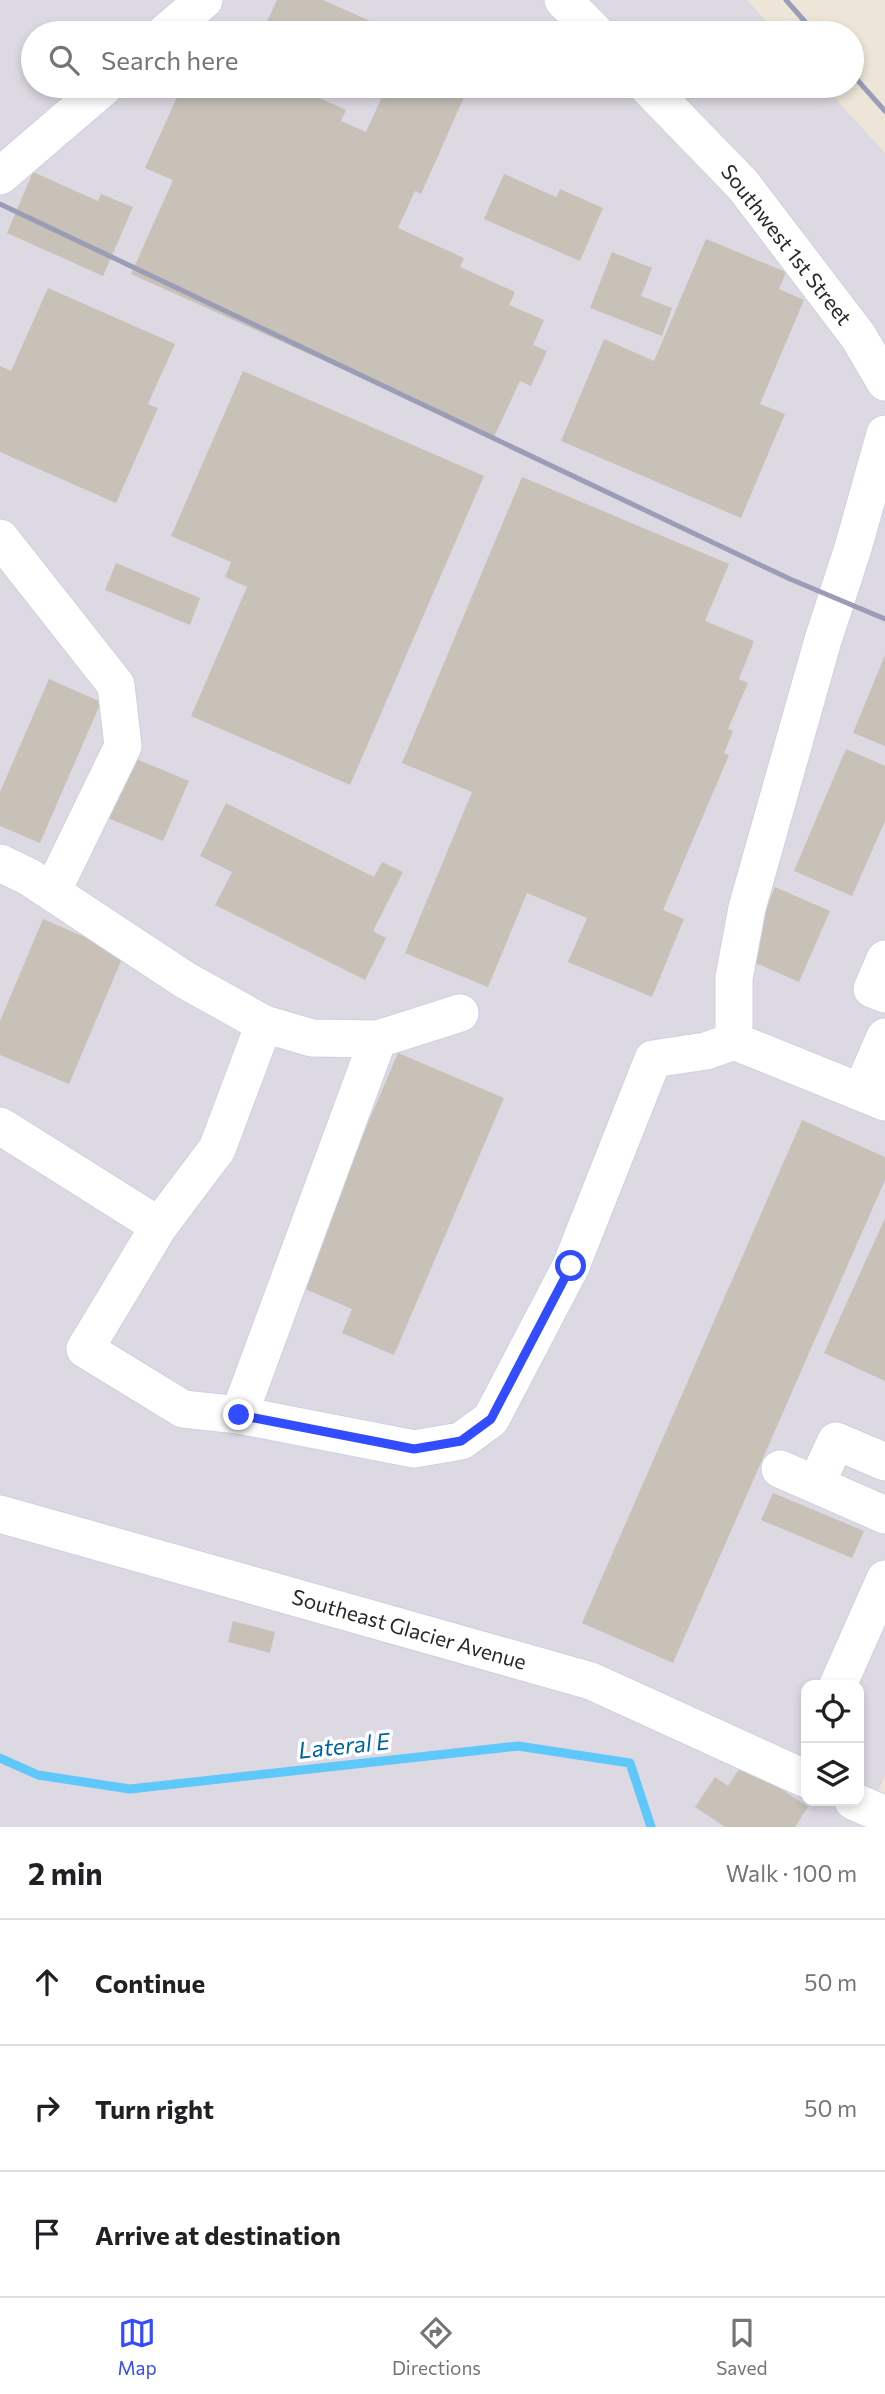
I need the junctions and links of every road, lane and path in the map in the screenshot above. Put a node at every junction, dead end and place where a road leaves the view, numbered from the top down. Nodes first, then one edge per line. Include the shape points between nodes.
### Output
1 (204, 0) edge
2 (564, 0) edge
3 (179, 21) edge
4 (584, 21) edge
5 (91, 98) edge
6 (659, 98) edge
7 (0, 176) edge
8 (885, 382) edge
9 (885, 435) edge
10 (0, 538) edge
11 (0, 863) edge
12 (52, 892) junction
13 (885, 959) edge
14 (885, 994) edge
15 (460, 1013) dead end
16 (264, 1024) junction
17 (885, 1037) edge
18 (378, 1039) junction
19 (734, 1041) junction
20 (873, 1097) edge
21 (0, 1126) edge
22 (159, 1226) junction
23 (239, 1415) junction
24 (885, 1462) edge
25 (780, 1469) dead end
26 (816, 1484) junction
27 (0, 1514) edge
28 (885, 1515) edge
29 (885, 1579) edge
30 (840, 1680) edge
31 (801, 1770) edge
32 (864, 1806) edge
33 (885, 1815) edge

1 - 3 street
2 - 4 street
5 - 7 street
6 - 8 street, Southwest 1st Street via 743,185 858,336
9 - 19 street via 747,908 734,978
10 - 12 street via 116,685 123,746
11 - 12 street
12 - 16 street via 185,980
13 - 14 street via 872,989
15 - 18 street
16 - 18 street via 312,1038
16 - 22 street via 217,1149
17 - 20 street
18 - 23 street
19 - 20 street
19 - 23 street via 706,1051 653,1059 571,1266 491,1419 461,1441 414,1449
21 - 22 street
22 - 23 street via 85,1349 183,1409
24 - 26 street via 836,1441
25 - 26 street
26 - 28 street
27 - 31 street, Southeast Glacier Avenue via 591,1681
29 - 30 street
32 - 33 street

